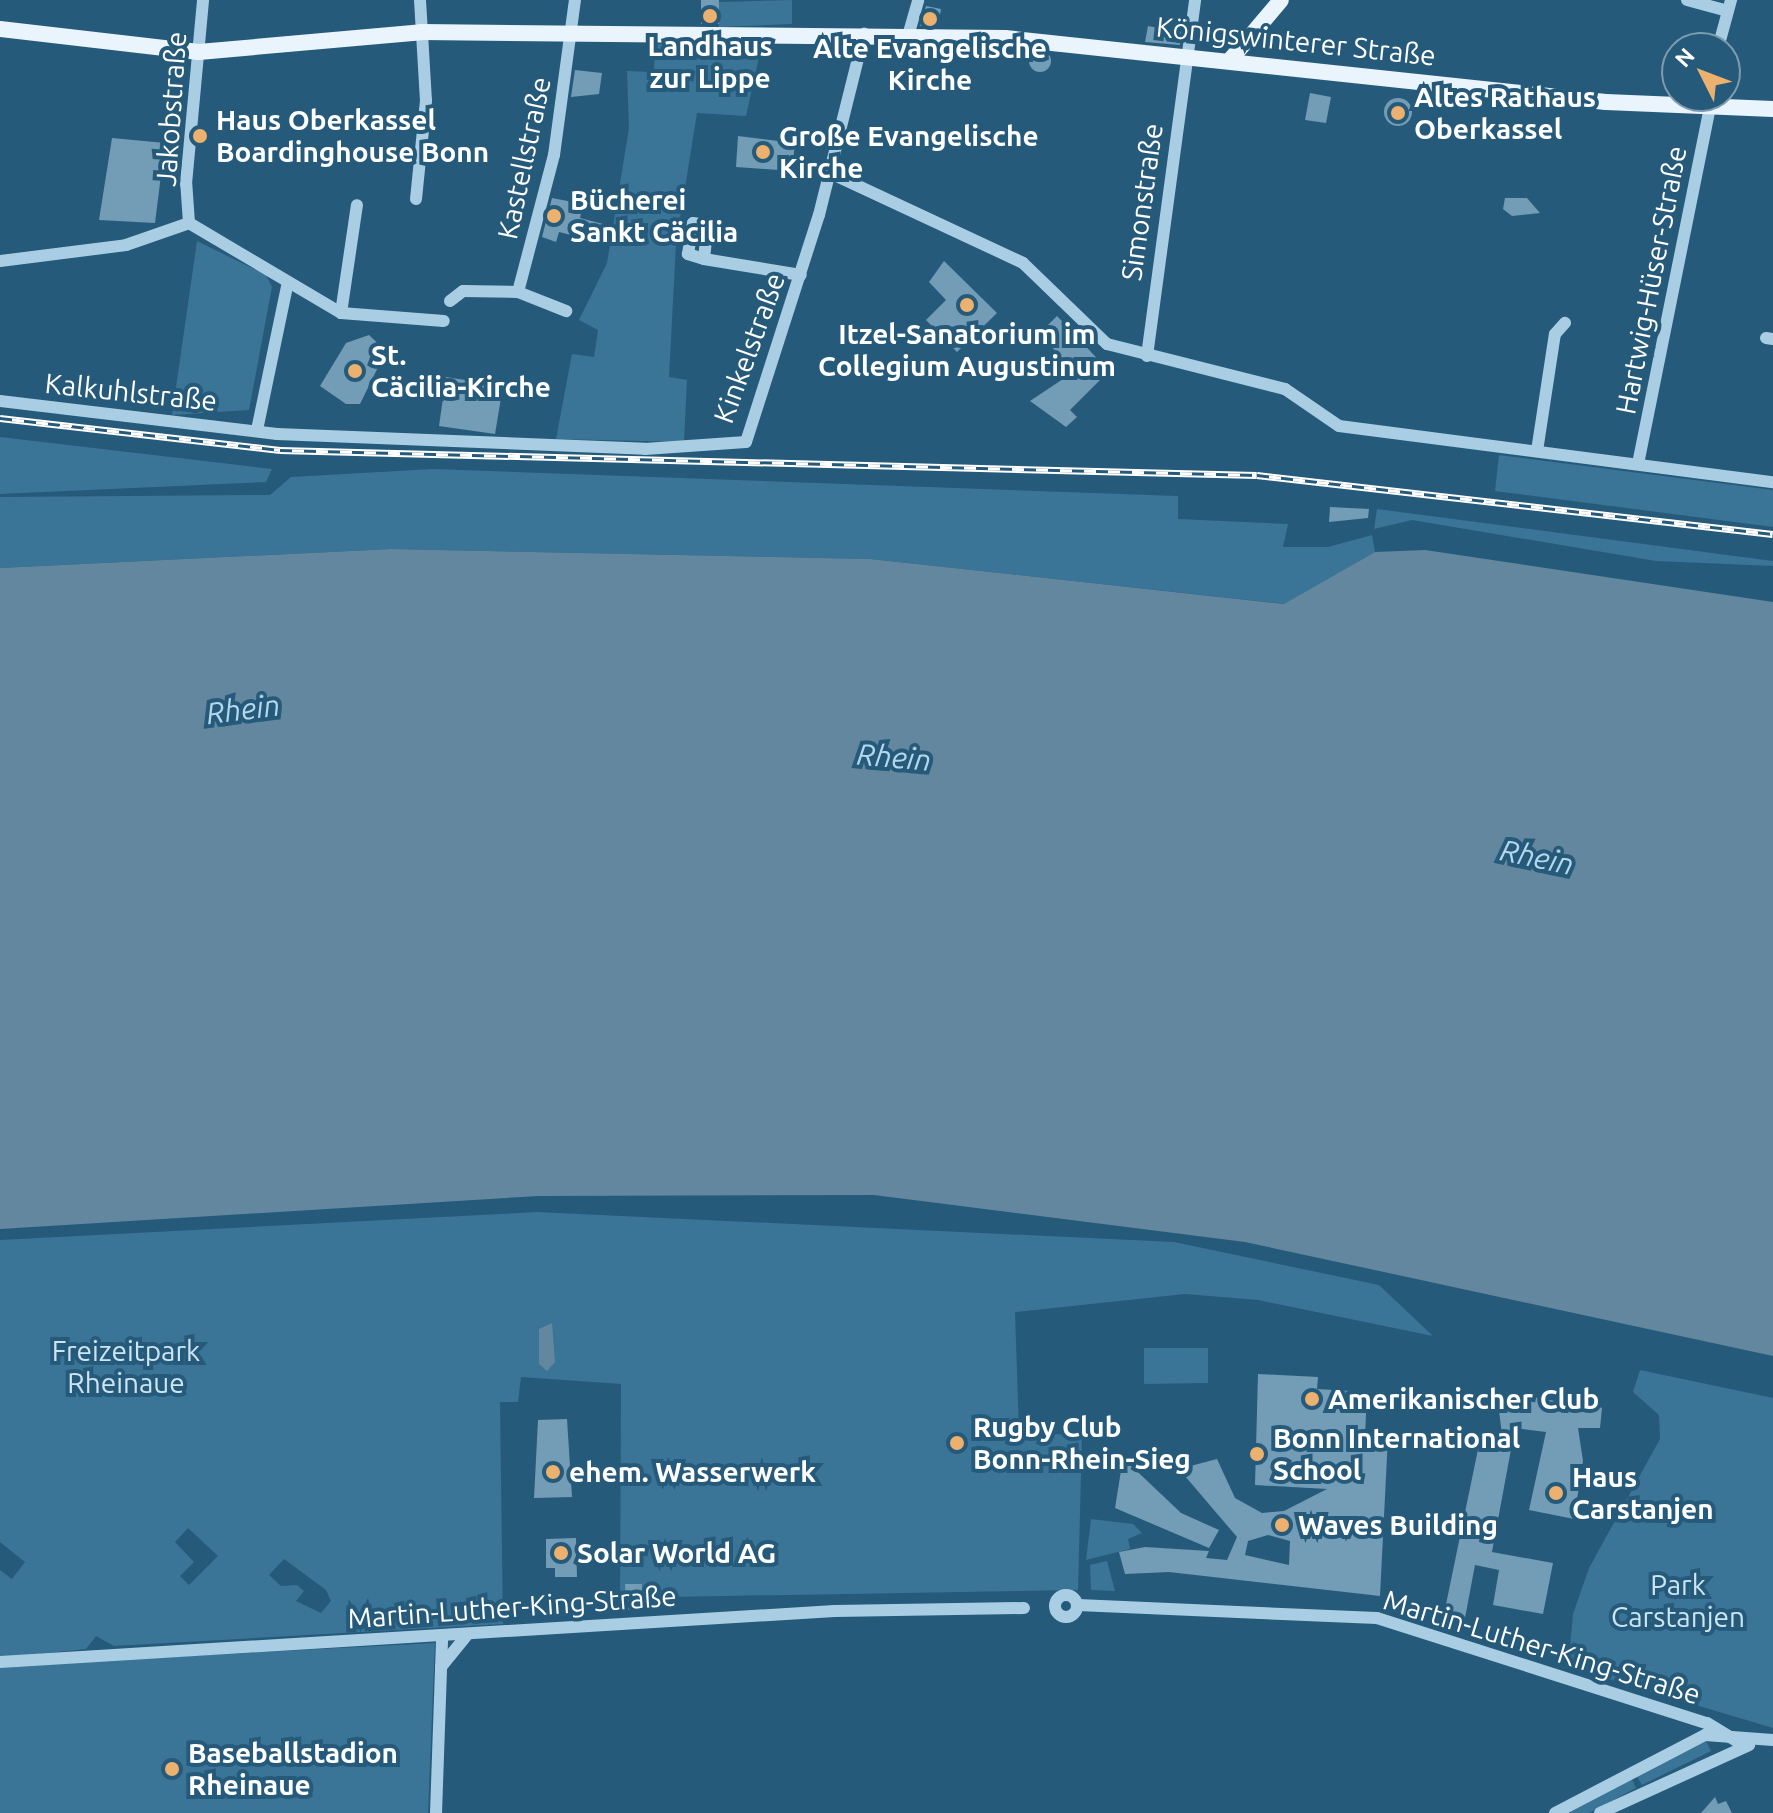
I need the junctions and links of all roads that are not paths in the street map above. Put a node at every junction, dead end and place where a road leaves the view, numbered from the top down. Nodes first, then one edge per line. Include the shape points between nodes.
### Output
1 (203, 0) edge
2 (420, 0) edge
3 (575, 0) edge
4 (918, 0) edge
5 (1195, 0) edge
6 (1281, 0) edge
7 (1687, 0) edge
8 (1729, 6) edge
9 (0, 29) edge
10 (421, 32) junction
11 (1722, 32) edge
12 (571, 33) junction
13 (864, 34) junction
14 (908, 36) junction
15 (199, 52) junction
16 (1189, 54) junction
17 (1231, 59) junction
18 (1661, 99) edge
19 (1741, 106) edge
20 (1773, 109) edge
21 (1704, 112) edge
22 (826, 171) junction
23 (416, 199) dead end
24 (357, 205) dead end
25 (189, 223) junction
26 (704, 259) dead end
27 (0, 261) edge
28 (801, 275) junction
29 (287, 286) junction
30 (518, 292) junction
31 (450, 301) dead end
32 (566, 311) dead end
33 (341, 313) junction
34 (444, 321) dead end
35 (1565, 323) dead end
36 (1147, 356) junction
37 (0, 401) edge
38 (257, 430) junction
39 (1537, 451) junction
40 (1638, 464) junction
41 (1773, 482) edge
42 (1078, 1605) dead end
43 (1024, 1608) dead end
44 (466, 1636) junction
45 (442, 1637) junction
46 (0, 1662) edge
47 (441, 1667) junction
48 (1724, 1732) junction
49 (1773, 1741) edge
50 (1745, 1746) junction
51 (1722, 1753) junction
52 (436, 1813) edge
53 (1555, 1813) edge
54 (1600, 1813) edge

1 - 15 street, Jakobstraße
2 - 10 street
3 - 12 street, Kastellstraße
4 - 14 street
5 - 16 street, Simonstraße
6 - 17 main road
7 - 8 street
8 - 11 street
9 - 15 main road, Königswinterer Straße
10 - 12 main road, Königswinterer Straße
10 - 15 main road, Königswinterer Straße
10 - 23 street via 426,101
12 - 13 main road, Königswinterer Straße
12 - 30 street, Kastellstraße via 554,155
13 - 14 main road, Königswinterer Straße
13 - 22 street, Kinkelstraße
14 - 16 main road, Königswinterer Straße
15 - 25 street, Jakobstraße
16 - 17 main road, Königswinterer Straße
16 - 36 street, Simonstraße
17 - 18 main road, Königswinterer Straße
19 - 20 main road, Königswinterer Straße
21 - 40 street, Hartwig-Hüser-Straße
22 - 28 street, Kinkelstraße
22 - 36 street via 1023,263 1092,335
24 - 33 street
25 - 27 street via 126,245
25 - 29 street via 259,260
26 - 28 street
28 - 38 street, Kinkelstraße via 746,442 645,449
29 - 33 street
29 - 38 street
30 - 31 street via 463,291
30 - 32 street
33 - 34 street
35 - 39 street via 1555,334
36 - 39 street via 1285,389 1350,430
37 - 38 street, Kalkuhlstraße
39 - 40 street
40 - 41 street
42 - 48 street, Martin-Luther-King-Straße via 1377,1618
43 - 44 street, Martin-Luther-King-Straße via 834,1611
44 - 45 street, Martin-Luther-King-Straße
44 - 47 street
45 - 46 street, Martin-Luther-King-Straße
45 - 47 street
47 - 52 street
48 - 49 street
48 - 50 street, Martin-Luther-King-Straße
48 - 51 street via 1728,1740
48 - 53 street
49 - 50 street
50 - 51 street
51 - 54 street

